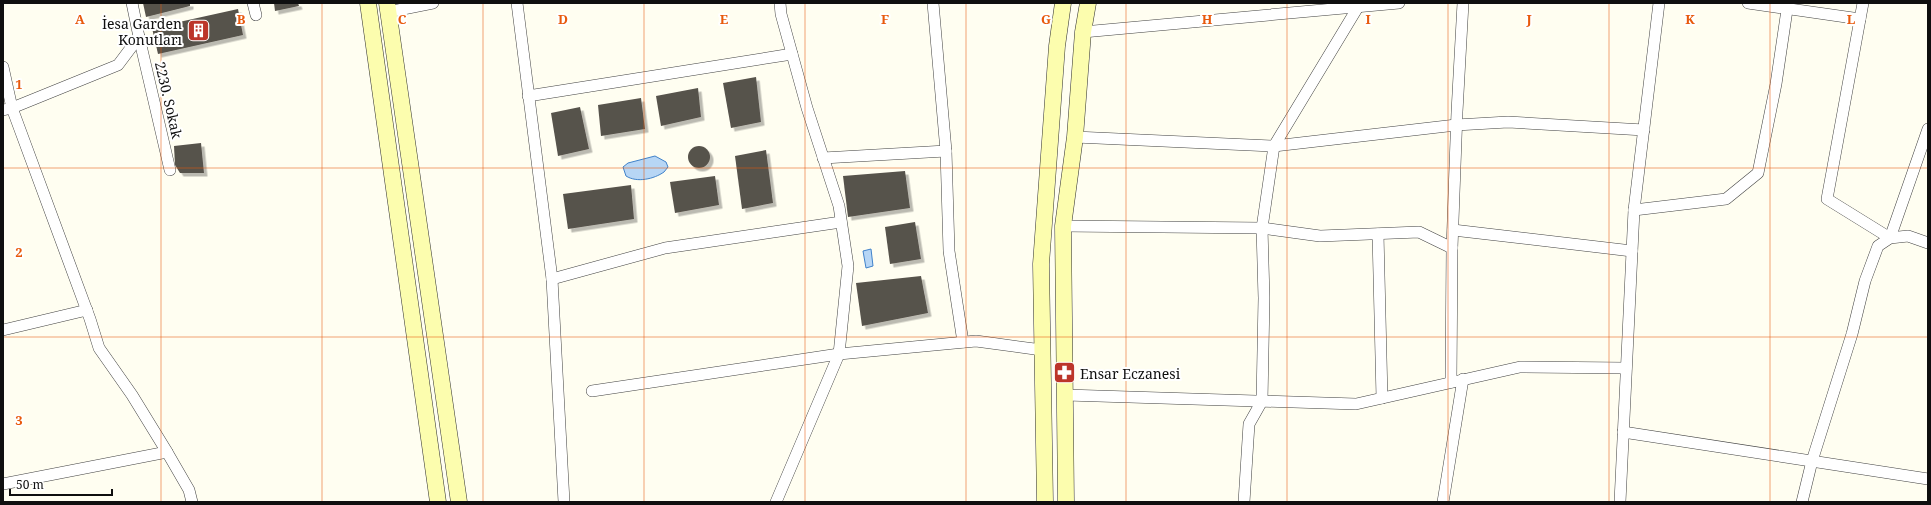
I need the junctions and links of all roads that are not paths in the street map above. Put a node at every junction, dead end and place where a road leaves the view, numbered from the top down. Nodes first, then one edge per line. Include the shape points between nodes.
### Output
1 (132, 3) edge
2 (253, 3) edge
3 (368, 3) edge
4 (433, 3) edge
5 (517, 3) edge
6 (780, 3) edge
7 (933, 3) edge
8 (1063, 3) edge
9 (1088, 3) edge
10 (1399, 3) edge
11 (1463, 3) edge
12 (1659, 3) edge
13 (1748, 3) edge
14 (1863, 3) edge
15 (1787, 5) edge
16 (1358, 7) junction
17 (388, 8) edge
18 (256, 15) dead end
19 (1860, 19) junction
20 (1083, 32) junction
21 (139, 37) junction
22 (792, 54) junction
23 (3, 67) edge
24 (528, 96) junction
25 (8, 109) edge
26 (1456, 125) junction
27 (1928, 129) edge
28 (1644, 130) junction
29 (1075, 137) junction
30 (1274, 146) junction
31 (946, 151) junction
32 (823, 158) junction
33 (170, 170) dead end
34 (1634, 210) junction
35 (841, 222) junction
36 (1063, 226) junction
37 (1262, 228) junction
38 (1453, 230) junction
39 (1378, 234) junction
40 (1890, 238) junction
41 (1928, 243) edge
42 (1452, 248) junction
43 (1632, 251) junction
44 (552, 279) junction
45 (87, 310) junction
46 (3, 330) edge
47 (963, 342) junction
48 (1042, 350) junction
49 (839, 354) junction
50 (1626, 368) junction
51 (1463, 379) junction
52 (1451, 382) junction
53 (592, 391) dead end
54 (1066, 395) junction
55 (1382, 398) junction
56 (1262, 402) junction
57 (1623, 432) junction
58 (167, 452) junction
59 (1812, 461) junction
60 (1928, 479) edge
61 (3, 484) edge
62 (192, 502) edge
63 (438, 502) edge
64 (459, 502) edge
65 (564, 502) edge
66 (776, 502) edge
67 (1046, 502) edge
68 (1066, 502) edge
69 (1244, 502) edge
70 (1443, 502) edge
71 (1620, 502) edge
72 (1802, 502) edge

1 - 21 street, 2230. Sokak
2 - 18 street
3 - 63 main road
4 - 17 street
5 - 24 street
6 - 22 street
7 - 31 street
8 - 48 main road via 1057,46 1041,264
9 - 20 main road
10 - 16 street
11 - 26 street
12 - 28 street
13 - 15 street
14 - 19 street
15 - 19 street
15 - 34 street via 1776,84 1758,173 1726,199
16 - 20 street
16 - 30 street
17 - 64 main road
19 - 40 street via 1827,199
20 - 29 main road
21 - 25 street via 118,65
21 - 33 street, 2230. Sokak
22 - 24 street
22 - 32 street
23 - 25 street
24 - 44 street
25 - 45 street
26 - 28 street via 1508,122
26 - 30 street
26 - 38 street
27 - 40 street
28 - 34 street
29 - 30 street
29 - 36 main road
30 - 37 street
31 - 32 street
31 - 47 street via 949,251
32 - 35 street via 839,206
34 - 43 street
35 - 44 street via 665,248
35 - 49 street via 848,266
36 - 37 street
36 - 54 main road
37 - 39 street via 1320,236
37 - 56 street
38 - 42 street
38 - 43 street
39 - 42 street via 1419,232
39 - 55 street
40 - 41 street via 1908,236
40 - 59 street via 1878,246 1865,281 1852,334
42 - 52 street
43 - 50 street
44 - 65 street
45 - 46 street
45 - 58 street via 99,348
47 - 48 street via 976,341
47 - 49 street
48 - 67 main road
49 - 53 street
49 - 66 street
50 - 51 street via 1520,367
50 - 57 street
51 - 52 street
51 - 70 street
52 - 55 street
54 - 56 street
54 - 68 main road
55 - 56 street via 1356,404
56 - 69 street via 1249,424
57 - 59 street
57 - 71 street
58 - 61 street
58 - 62 street via 189,490
59 - 60 street
59 - 72 street

